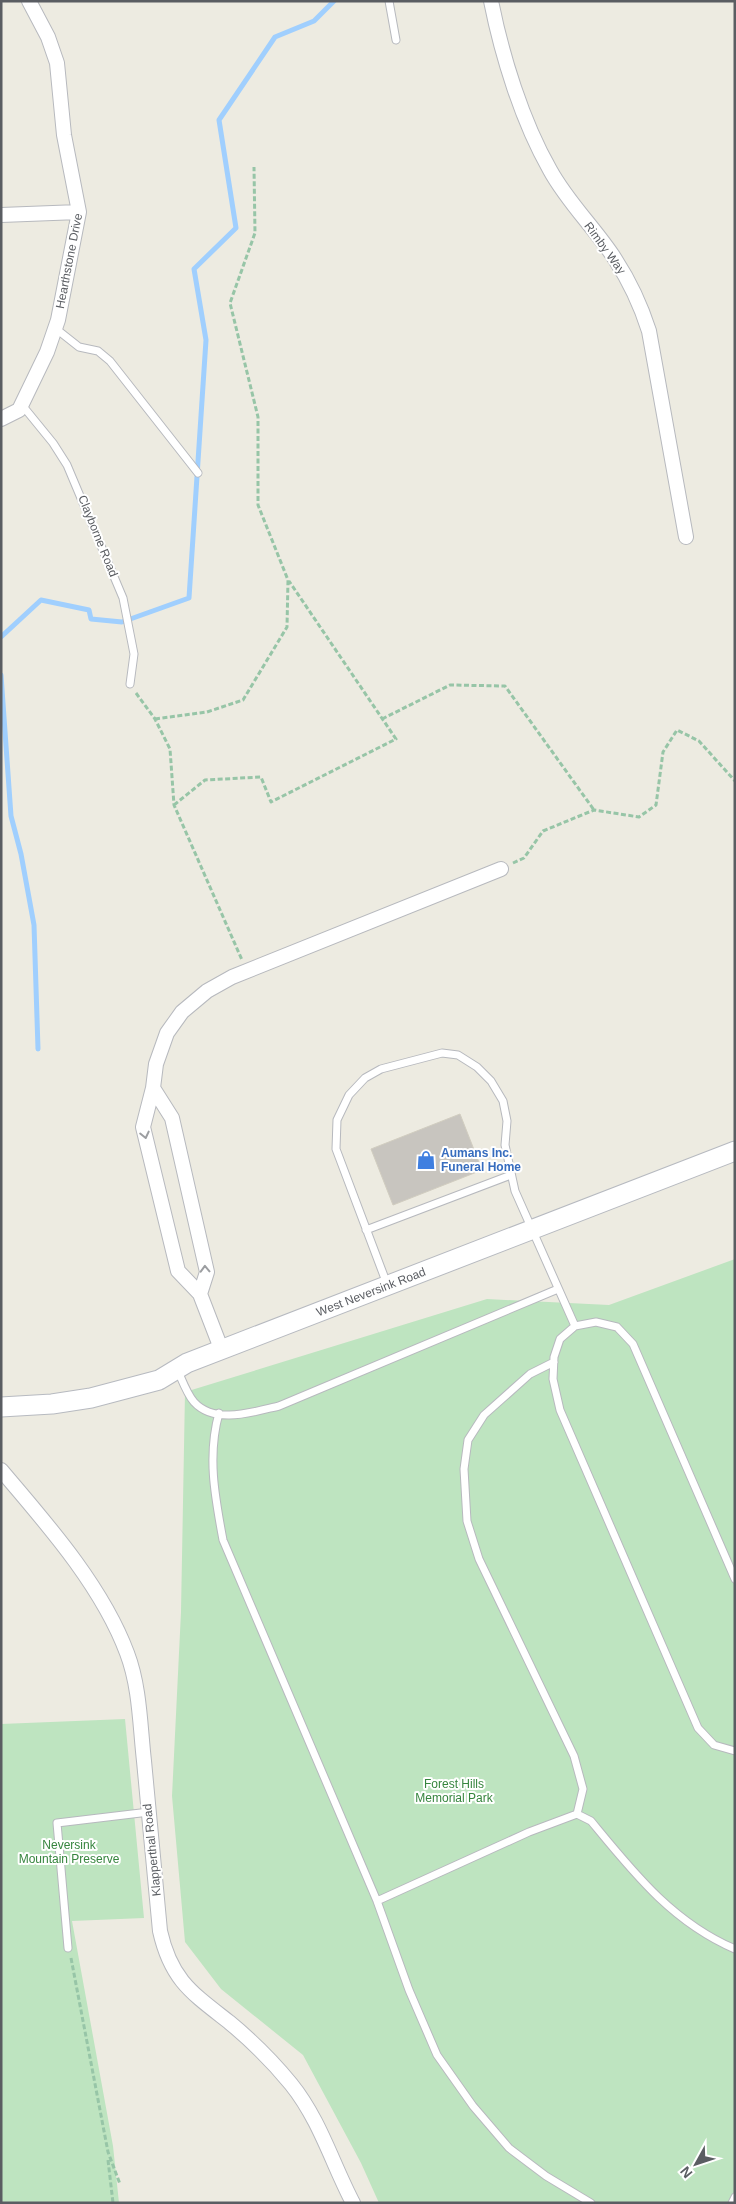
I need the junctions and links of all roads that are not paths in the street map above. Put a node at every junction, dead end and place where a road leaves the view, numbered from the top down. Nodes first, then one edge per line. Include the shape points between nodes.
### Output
1 (30, 1) edge
2 (389, 1) edge
3 (491, 1) edge
4 (396, 40) dead end
5 (79, 212) junction
6 (1, 215) edge
7 (55, 328) junction
8 (22, 405) junction
9 (1, 419) edge
10 (198, 473) dead end
11 (686, 537) dead end
12 (130, 684) road end
13 (501, 868) road end
14 (153, 1088) junction
15 (735, 1151) edge
16 (511, 1175) junction
17 (366, 1230) junction
18 (531, 1230) junction
19 (387, 1286) junction
20 (558, 1289) junction
21 (200, 1294) junction
22 (575, 1326) junction
23 (222, 1350) junction
24 (554, 1362) junction
25 (177, 1369) junction
26 (1, 1407) edge
27 (219, 1414) junction
28 (1, 1470) edge
29 (735, 1579) edge
30 (735, 1751) edge
31 (149, 1812) junction
32 (577, 1814) junction
33 (377, 1901) junction
34 (68, 1948) road end
35 (735, 1949) edge
36 (735, 2197) edge
37 (353, 2203) edge
38 (590, 2203) edge
39 (732, 2203) edge

1 - 5 street, Hearthstone Drive via 57,63 64,134
2 - 4 lane
3 - 11 street, Rimby Way via 514,85 550,170 630,282 643,312
5 - 6 street
5 - 7 street, Hearthstone Drive
7 - 8 street, Hearthstone Drive
7 - 10 lane via 78,347 98,351 110,361
8 - 9 street
8 - 12 lane, Clayborne Road via 67,465 124,598 134,654
13 - 14 street via 232,977 208,991 182,1012 167,1033 156,1064
21 -> 14 street via 207,1272 172,1118
14 -> 21 street via 142,1127 178,1271
15 - 18 street, West Neversink Road
16 - 17 lane
16 - 17 lane via 505,1144 508,1121 503,1100 478,1067 458,1054 442,1053 381,1069 365,1078 349,1095 337,1120 336,1149
16 - 18 lane
17 - 19 lane
18 - 19 street, West Neversink Road
18 - 20 lane
19 - 23 street, West Neversink Road
20 - 22 lane
20 - 27 lane via 279,1406 235,1416
21 - 23 street
22 - 24 lane via 560,1339
22 - 29 lane via 596,1322 617,1327 633,1344
23 - 25 street, West Neversink Road
24 - 30 lane via 553,1378 560,1410 698,1728 714,1745
24 - 32 lane via 530,1374 484,1415 468,1440 464,1468 467,1521 478,1559 574,1756 583,1789
25 - 26 street, West Neversink Road via 159,1380 91,1398
25 - 27 lane via 194,1402 208,1412
27 - 33 lane via 212,1452 214,1490 223,1540
28 - 31 street, Klapperthal Road via 78,1568 113,1621 127,1653 138,1704
31 - 34 lane via 57,1823
31 - 37 street, Klapperthal Road via 160,1931 171,1965 193,1995 250,2041 292,2085 322,2132
32 - 33 lane via 528,1832
32 - 35 lane via 590,1821 650,1891 682,1920
33 - 38 lane via 409,1990 438,2055 473,2106 509,2148
36 - 39 lane

